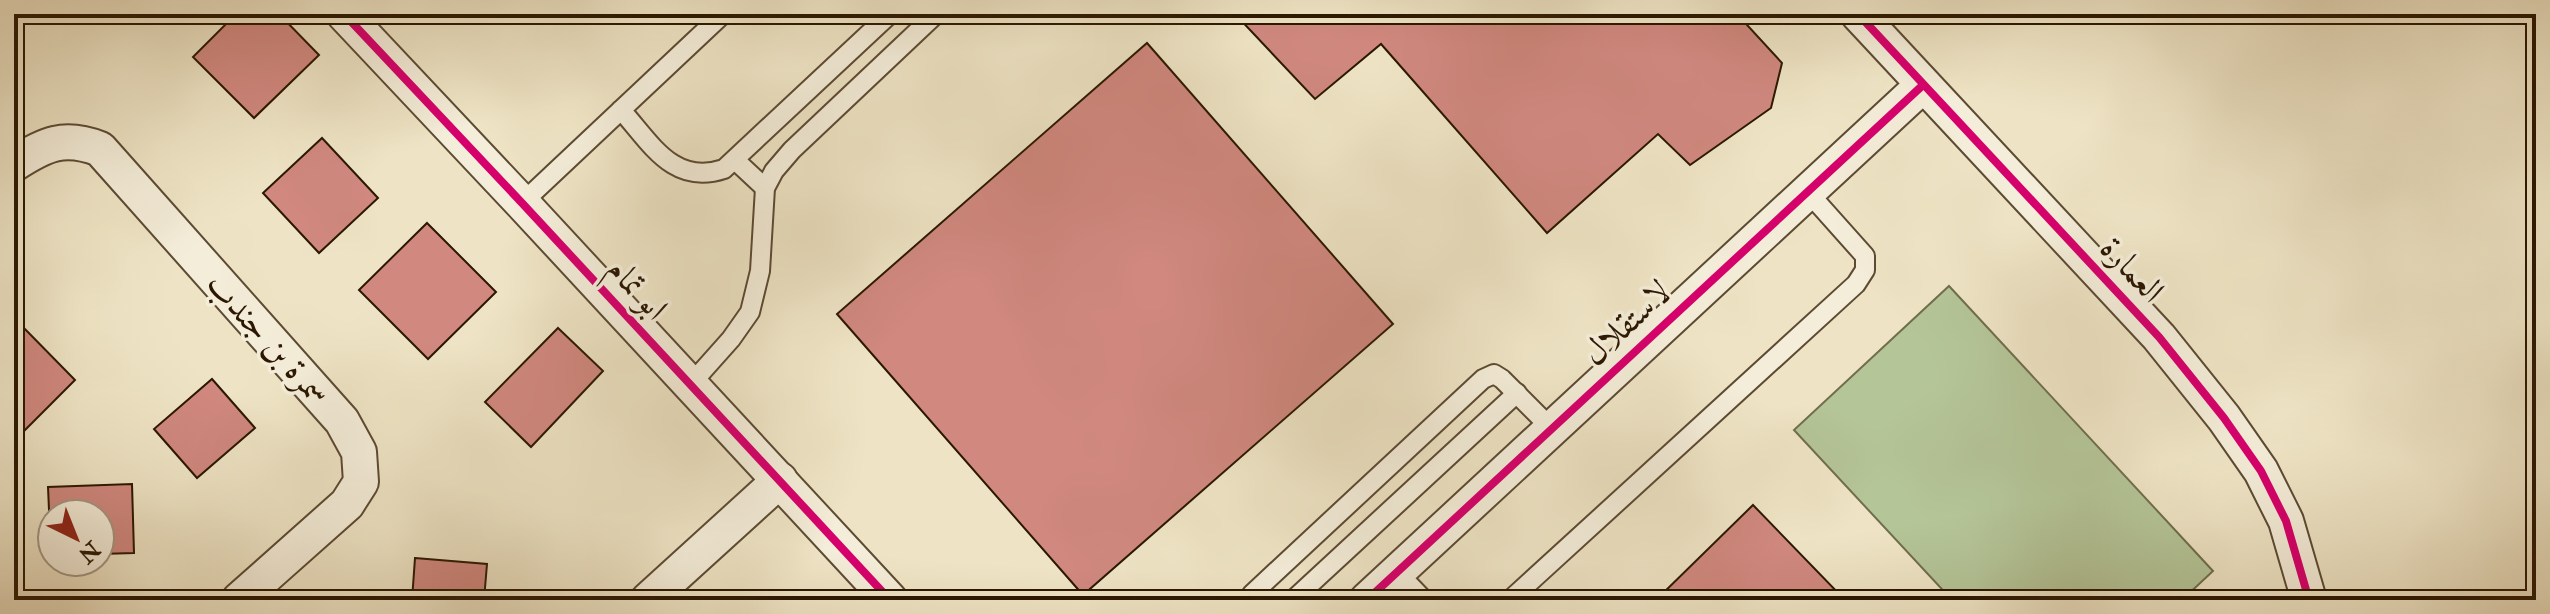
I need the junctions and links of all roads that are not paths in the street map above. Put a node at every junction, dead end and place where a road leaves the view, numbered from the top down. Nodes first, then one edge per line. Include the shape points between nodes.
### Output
1 (344, 14) edge
2 (723, 14) edge
3 (890, 14) edge
4 (936, 14) edge
5 (1858, 14) edge
6 (1923, 85) junction
7 (621, 110) junction
8 (735, 160) junction
9 (14, 164) edge
10 (765, 188) junction
11 (1807, 191) junction
12 (522, 203) junction
13 (690, 385) junction
14 (1517, 393) junction
15 (1551, 428) junction
16 (780, 480) junction
17 (1397, 572) junction
18 (239, 600) edge
19 (648, 600) edge
20 (890, 600) edge
21 (1249, 600) edge
22 (1293, 600) edge
23 (1367, 600) edge
24 (1424, 600) edge
25 (1510, 600) edge
26 (2309, 600) edge

1 - 12 street, ابو تمام
2 - 7 lane
3 - 8 lane
4 - 10 lane via 792,150
5 - 6 street, العمارة
6 - 11 street, لاستقلال
6 - 26 street, العمارة via 2159,337 2224,418 2261,471 2286,521
7 - 8 lane via 665,159 682,170 712,173
7 - 12 lane
8 - 10 lane
9 - 18 street, سمرة بن جندب via 45,146 78,141 100,149 342,421 359,452 361,482 347,504
10 - 13 lane via 760,271 750,312
11 - 15 street, لاستقلال
11 - 25 lane via 1865,256 1865,270 1856,284
12 - 13 street, ابو تمام
13 - 16 street, ابو تمام
14 - 15 lane
14 - 21 lane via 1498,375 1483,379
14 - 22 lane
15 - 17 street, لاستقلال
16 - 19 street
16 - 20 street, ابو تمام
17 - 23 street, لاستقلال
17 - 24 lane

